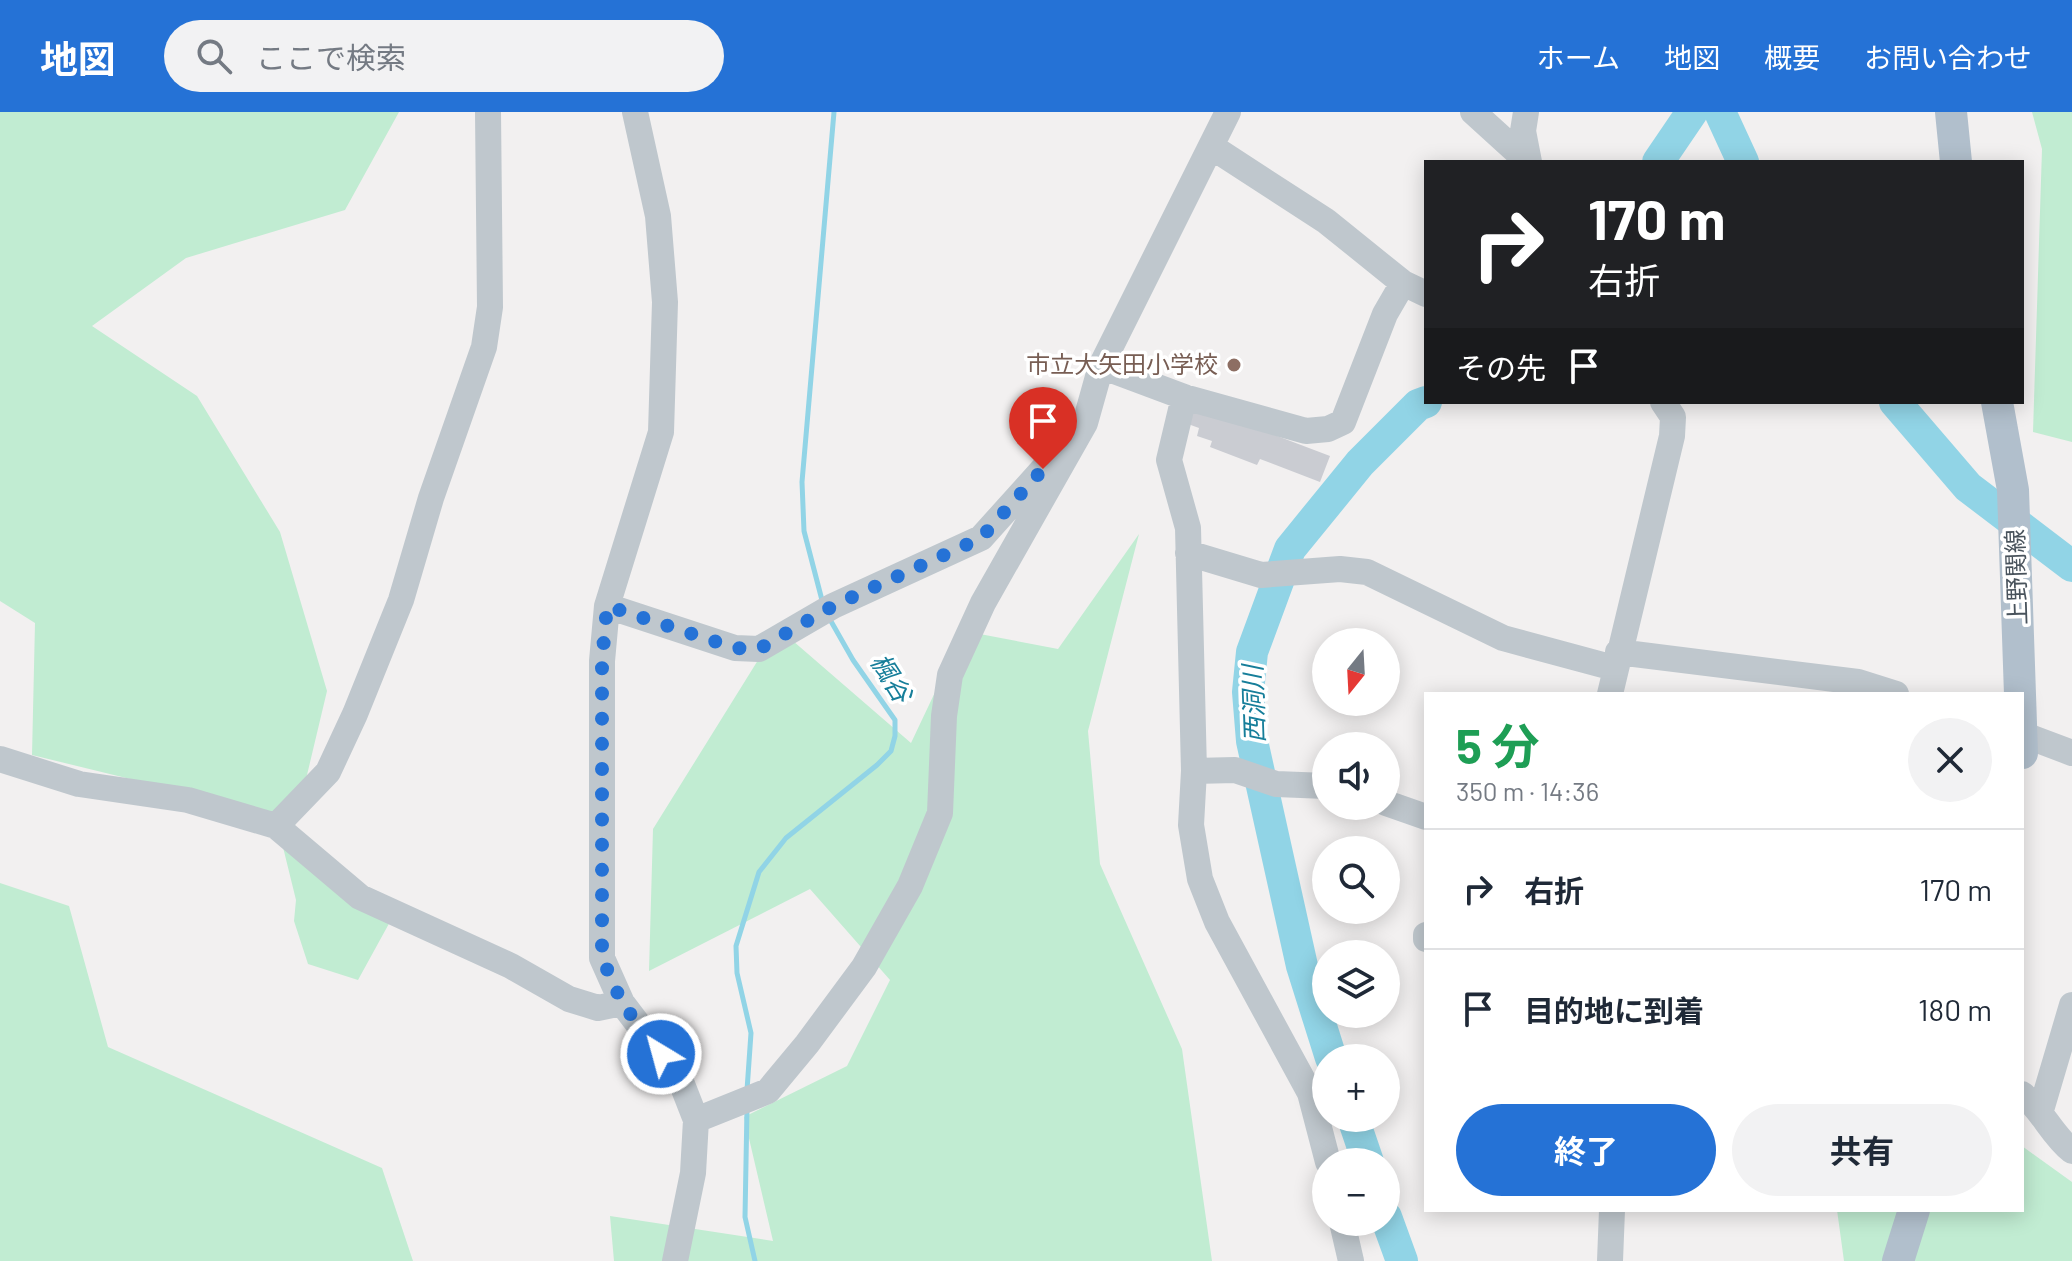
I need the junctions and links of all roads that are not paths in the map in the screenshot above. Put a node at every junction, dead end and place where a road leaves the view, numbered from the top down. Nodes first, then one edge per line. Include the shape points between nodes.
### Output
1 (488, 112) edge
2 (635, 112) edge
3 (1228, 112) edge
4 (1473, 112) edge
5 (1526, 112) edge
6 (1951, 112) edge
7 (1212, 147) junction
8 (1526, 160) edge
9 (1528, 160) edge
10 (1956, 160) edge
11 (1414, 289) edge
12 (1101, 366) junction
13 (1184, 397) junction
14 (1664, 404) edge
15 (1997, 404) edge
16 (1085, 423) junction
17 (1188, 553) junction
18 (607, 606) junction
19 (1614, 671) edge
20 (1859, 688) edge
21 (1884, 692) edge
22 (2021, 692) edge
23 (2024, 741) edge
24 (2072, 753) edge
25 (0, 759) edge
26 (1194, 771) junction
27 (1312, 785) edge
28 (1400, 808) edge
29 (1424, 816) edge
30 (276, 826) junction
31 (622, 1003) junction
32 (2072, 1005) edge
33 (2032, 1102) edge
34 (696, 1120) junction
35 (1324, 1148) edge
36 (2072, 1151) edge
37 (1612, 1212) edge
38 (1913, 1212) edge
39 (1345, 1236) edge
40 (675, 1261) edge
41 (1351, 1261) edge
42 (1610, 1261) edge
43 (1898, 1261) edge

1 - 30 street via 490,307 484,347 401,600 355,714 328,772
2 - 18 street via 658,216 665,302 661,432
3 - 7 street
4 - 8 street
5 - 9 street
6 - 10 main road
7 - 11 street via 1326,221
7 - 12 street
11 - 13 street via 1385,314 1343,422 1306,431
12 - 13 street
12 - 16 street
13 - 17 street via 1169,460 1188,528
14 - 19 street via 1673,417 1672,436
15 - 22 main road, 上野関線 via 2013,490
16 - 18 street via 981,538 833,606 759,649 735,648
16 - 34 street via 983,603 950,675 940,813 910,886 864,967 768,1091
17 - 19 street via 1261,575 1367,572 1503,638
17 - 26 street
18 - 31 street via 602,661 602,958
19 - 20 street
20 - 21 street
23 - 24 street
25 - 30 street via 79,784 188,800
26 - 27 street via 1235,770 1276,784
26 - 35 street via 1191,825 1200,879 1217,922 1310,1093
28 - 29 street
30 - 31 street via 360,897 511,966 569,999 598,1008
31 - 34 street via 680,1079
32 - 33 street
33 - 36 street via 2052,1134
34 - 40 street via 693,1173
37 - 42 street
38 - 43 main road
39 - 41 street

